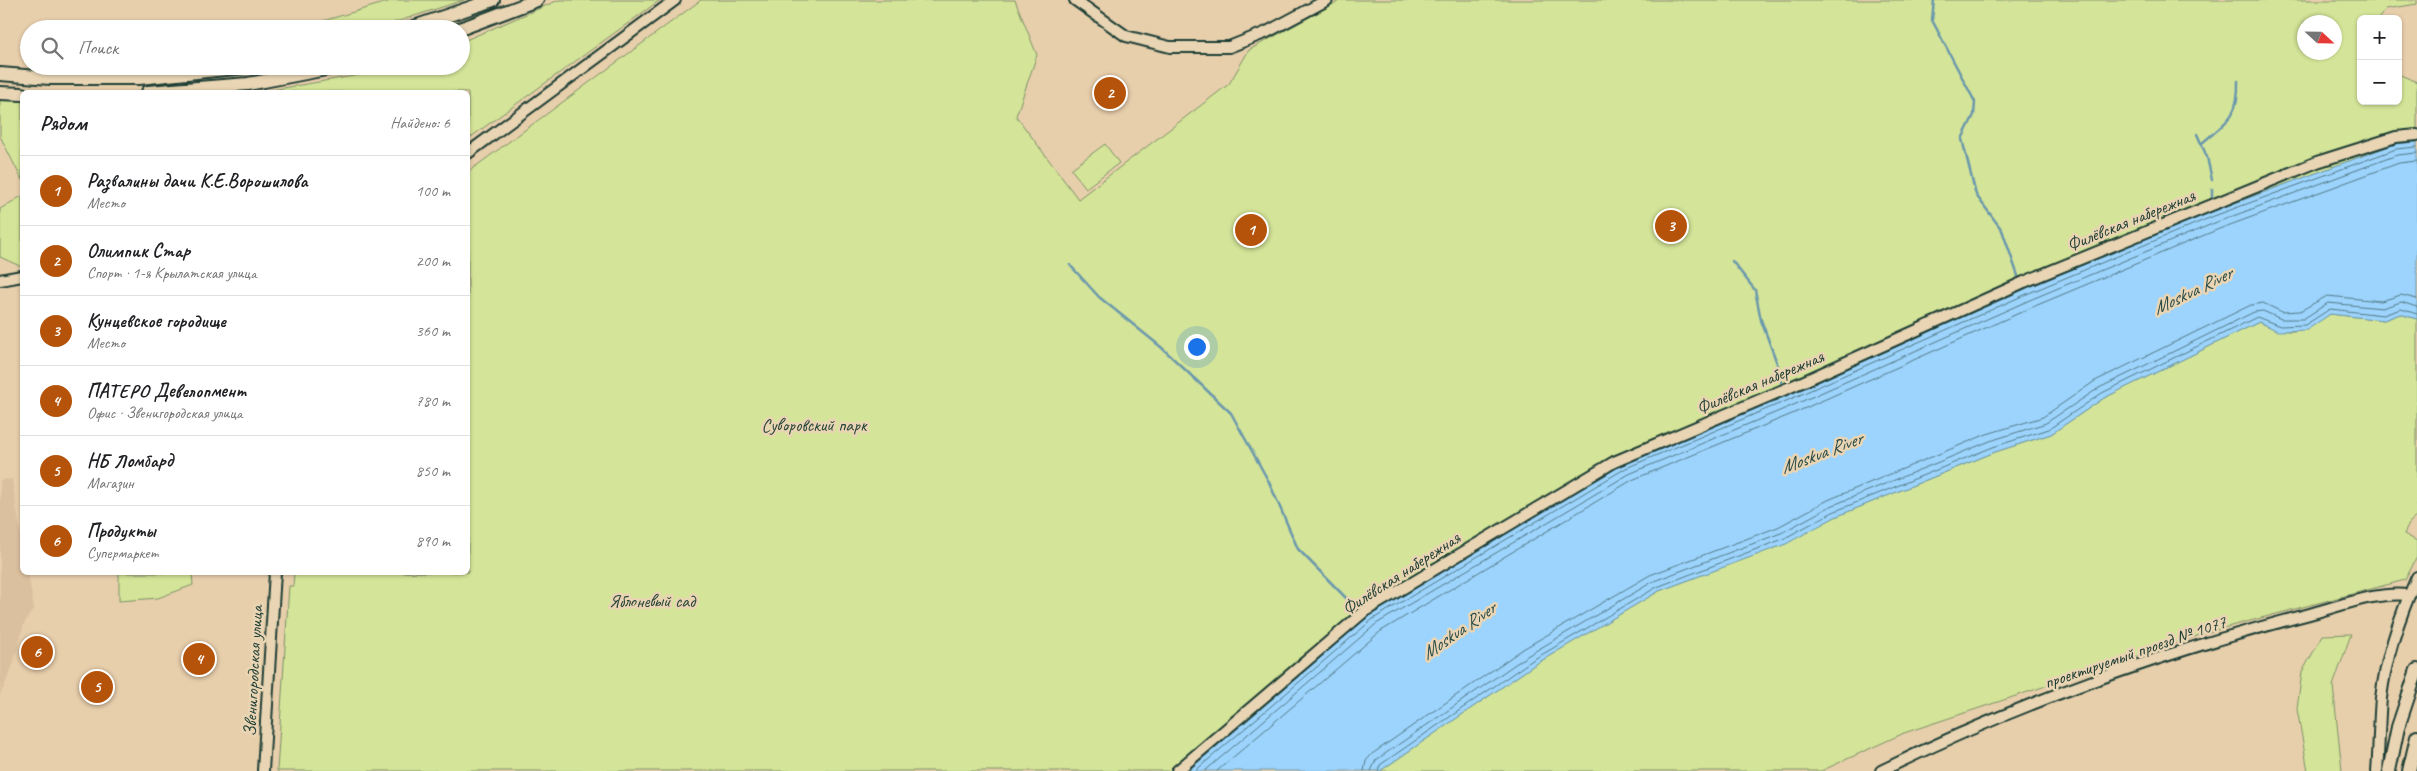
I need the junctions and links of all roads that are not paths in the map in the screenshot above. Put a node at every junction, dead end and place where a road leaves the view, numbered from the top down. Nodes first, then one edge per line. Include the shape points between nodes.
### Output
1 (493, 0) edge
2 (537, 0) edge
3 (675, 0) edge
4 (1075, 0) edge
5 (1327, 0) edge
6 (434, 20) edge
7 (470, 25) edge
8 (0, 74) edge
9 (168, 75) edge
10 (295, 75) edge
11 (173, 90) edge
12 (0, 93) edge
13 (20, 94) edge
14 (2417, 135) edge
15 (470, 152) edge
16 (20, 276) edge
17 (0, 280) edge
18 (274, 575) edge
19 (2417, 577) edge
20 (2409, 594) junction
21 (2417, 670) edge
22 (2417, 736) edge
23 (263, 771) edge
24 (1177, 771) edge
25 (1881, 771) edge
26 (2377, 771) edge
27 (2389, 771) edge
28 (2409, 771) edge

1 - 6 main road
2 - 7 main road
3 - 15 street
4 - 5 street via 1126,36 1170,47 1229,47 1267,32
8 - 9 main road via 50,78
10 - 11 main road via 248,84
12 - 13 main road
14 - 24 street, Филёвская набережная via 2396,137 2317,162 2024,282 1614,462 1365,610
16 - 17 street
18 - 23 street, Звенигородская улица
19 - 20 street
20 - 25 street, проектируемый проезд № 1077 via 2378,596 2179,652 2058,694
20 - 26 street via 2387,665
21 - 27 main road via 2398,726
22 - 28 main road

